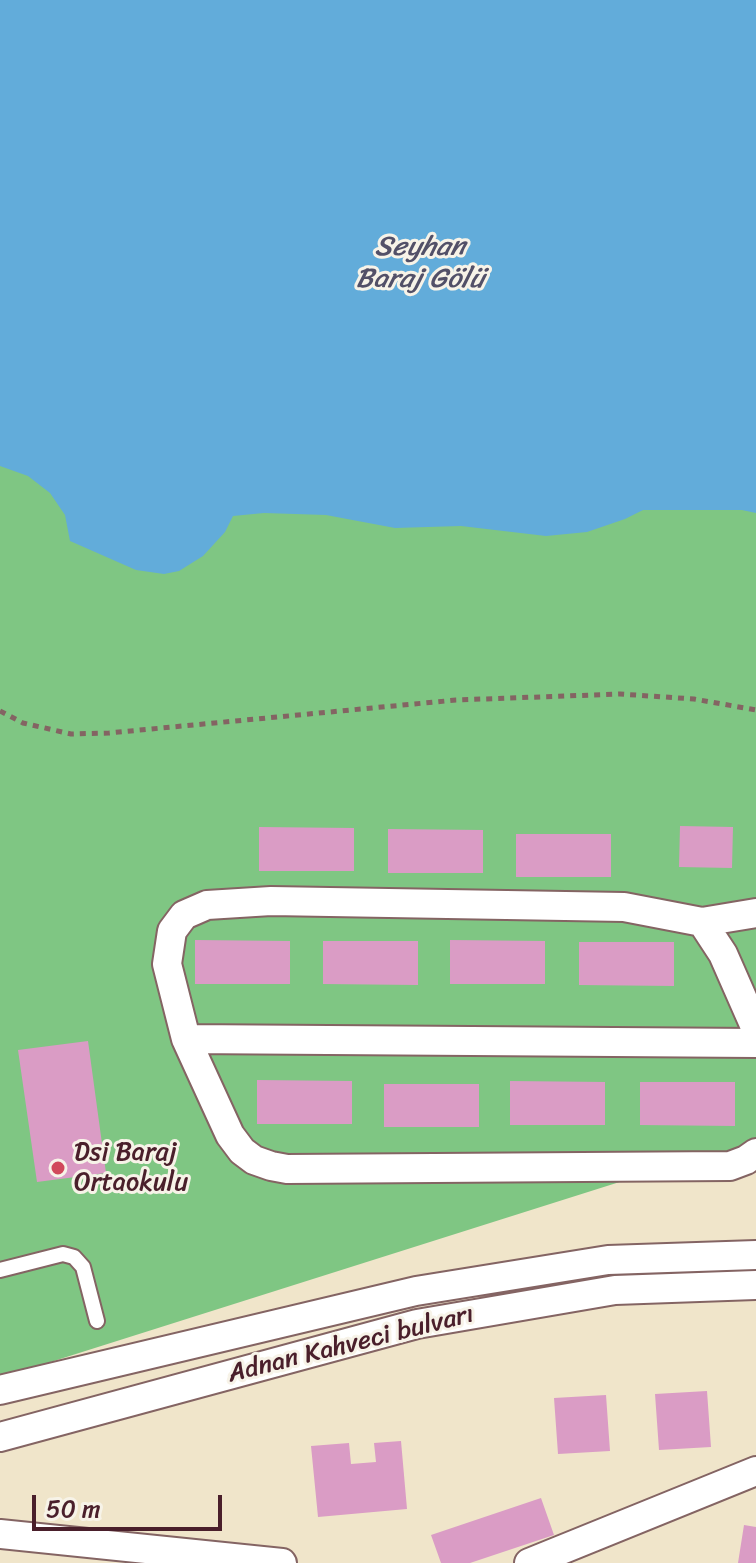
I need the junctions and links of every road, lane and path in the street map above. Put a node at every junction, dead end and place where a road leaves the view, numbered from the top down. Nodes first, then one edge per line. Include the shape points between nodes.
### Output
1 (756, 710) edge
2 (0, 711) edge
3 (756, 913) edge
4 (702, 922) junction
5 (756, 1029) edge
6 (186, 1039) junction
7 (756, 1043) edge
8 (756, 1153) edge
9 (756, 1255) edge
10 (0, 1270) edge
11 (756, 1285) edge
12 (97, 1321) dead end
13 (0, 1390) edge
14 (0, 1437) edge
15 (756, 1471) edge
16 (0, 1534) edge
17 (282, 1563) edge
18 (529, 1563) edge

1 - 2 path via 620,694 456,700 71,734 23,723
3 - 4 street
4 - 5 street via 723,954
4 - 6 street via 624,907 271,901 207,905 184,915 172,931 167,964
6 - 7 street
6 - 8 street via 230,1135 242,1151 271,1166 730,1166
9 - 13 street, Adnan Kahveci bulvarı via 608,1260 416,1291
10 - 12 lane via 63,1254 74,1257 83,1267
11 - 14 street, Adnan Kahveci bulvarı via 615,1290 417,1324
15 - 18 street
16 - 17 street

